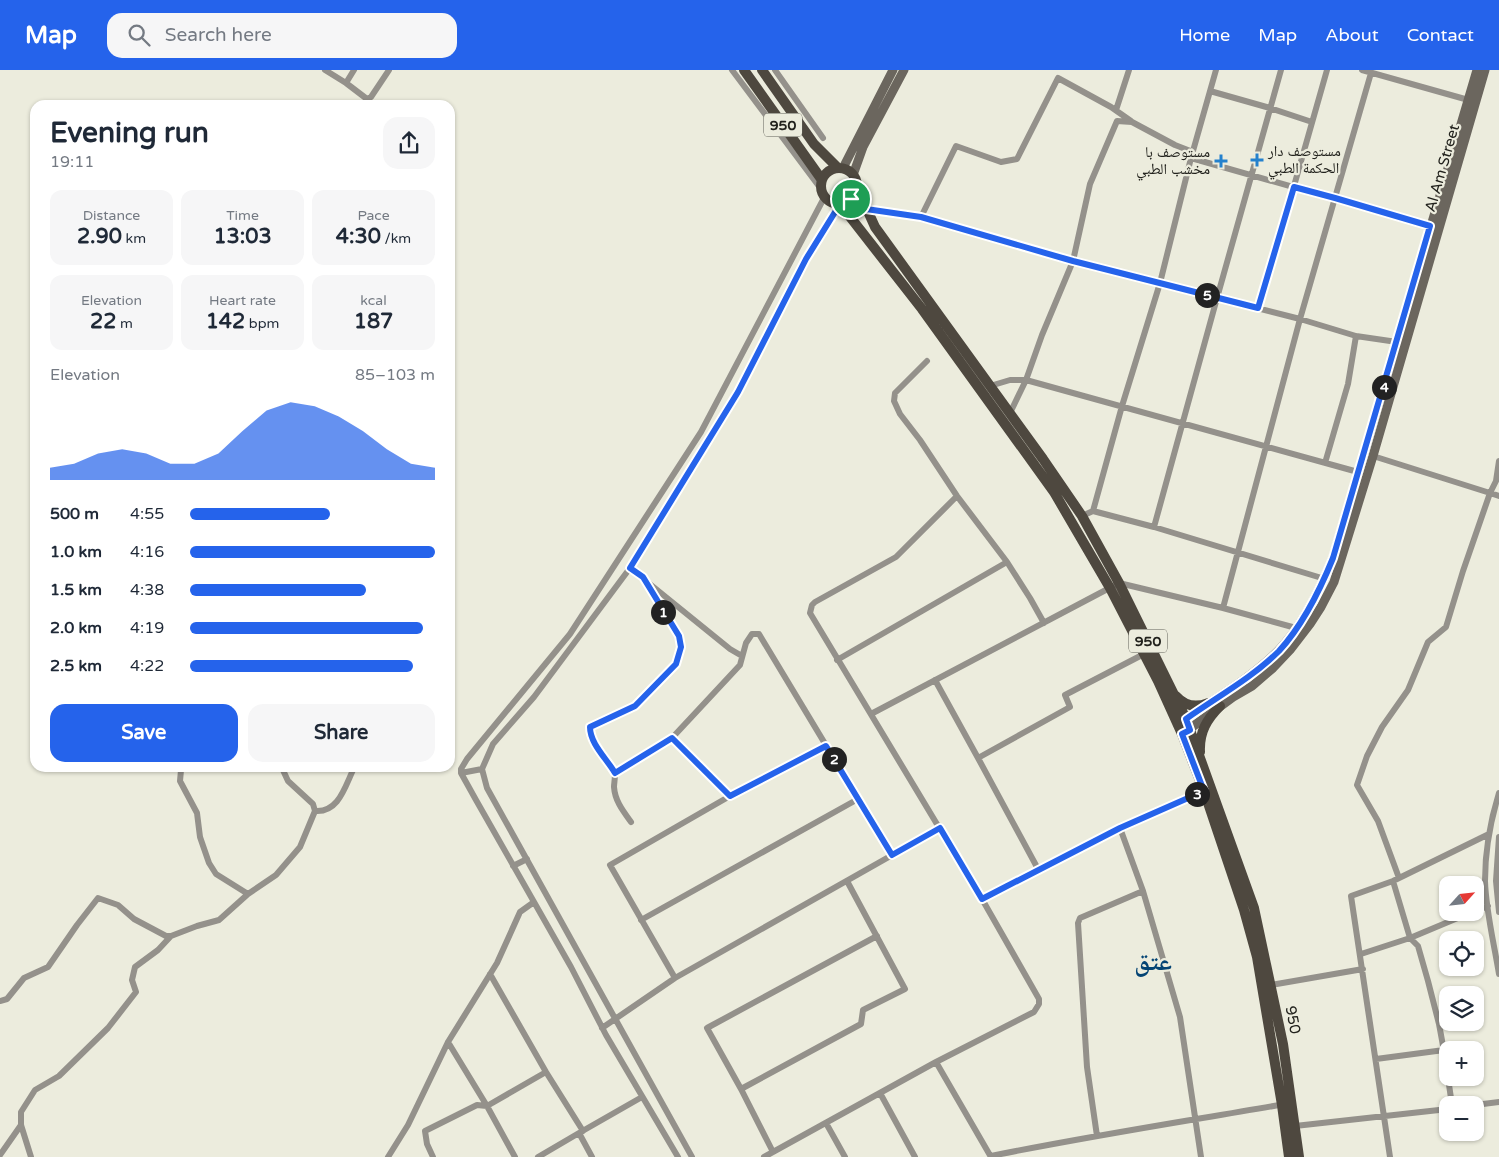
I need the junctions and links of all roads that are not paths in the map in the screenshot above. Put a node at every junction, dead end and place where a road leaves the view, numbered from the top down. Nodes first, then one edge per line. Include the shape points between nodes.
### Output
1 (326, 70) edge
2 (354, 70) edge
3 (389, 70) edge
4 (732, 70) edge
5 (744, 70) edge
6 (762, 70) edge
7 (775, 70) edge
8 (894, 70) edge
9 (904, 70) edge
10 (1129, 70) edge
11 (1216, 70) edge
12 (1281, 70) edge
13 (1327, 70) edge
14 (1362, 70) edge
15 (1476, 70) edge
16 (1485, 70) edge
17 (1371, 73) junction
18 (346, 82) junction
19 (1210, 91) junction
20 (1472, 101) junction
21 (1270, 108) junction
22 (1116, 110) junction
23 (1132, 122) junction
24 (1312, 122) junction
25 (824, 138) dead end
26 (1192, 155) junction
27 (841, 168) junction
28 (853, 175) junction
29 (1251, 176) junction
30 (1294, 187) junction
31 (823, 188) junction
32 (857, 188) junction
33 (1335, 198) junction
34 (840, 204) junction
35 (866, 209) junction
36 (921, 217) junction
37 (1430, 226) junction
38 (1073, 261) junction
39 (1160, 283) junction
40 (1217, 298) junction
41 (1258, 308) junction
42 (1300, 319) junction
43 (1356, 336) junction
44 (1398, 342) junction
45 (927, 361) dead end
46 (1026, 380) junction
47 (990, 386) junction
48 (1122, 406) junction
49 (1006, 416) junction
50 (1183, 424) junction
51 (1267, 447) junction
52 (1373, 456) junction
53 (1499, 461) edge
54 (1325, 463) junction
55 (1358, 472) junction
56 (1490, 493) junction
57 (957, 496) junction
58 (1499, 496) edge
59 (1093, 511) junction
60 (1082, 516) junction
61 (1154, 527) junction
62 (1239, 552) junction
63 (1007, 562) junction
64 (612, 568) junction
65 (630, 568) junction
66 (623, 576) junction
67 (643, 577) junction
68 (1325, 579) junction
69 (1115, 586) junction
70 (1222, 608) junction
71 (1044, 623) junction
72 (1296, 628) junction
73 (1144, 654) junction
74 (742, 656) junction
75 (838, 660) junction
76 (935, 680) junction
77 (1172, 690) junction
78 (1208, 703) junction
79 (1220, 706) junction
80 (871, 714) junction
81 (1182, 722) junction
82 (1186, 732) junction
83 (672, 738) junction
84 (826, 746) junction
85 (978, 758) junction
86 (1201, 758) junction
87 (482, 769) junction
88 (181, 772) edge
89 (284, 772) edge
90 (352, 772) edge
91 (615, 773) junction
92 (461, 774) junction
93 (1204, 791) junction
94 (1499, 793) edge
95 (730, 796) junction
96 (858, 799) junction
97 (315, 811) junction
98 (631, 822) dead end
99 (940, 828) junction
100 (1120, 828) junction
101 (1489, 834) junction
102 (1499, 837) edge
103 (892, 855) junction
104 (527, 859) junction
105 (514, 866) junction
106 (1038, 869) junction
107 (1396, 879) junction
108 (847, 881) junction
109 (1143, 891) junction
110 (248, 894) junction
111 (982, 899) junction
112 (534, 902) junction
113 (1488, 906) junction
114 (1484, 908) edge
115 (1499, 912) edge
116 (641, 920) junction
117 (1452, 921) edge
118 (171, 936) junction
119 (877, 936) junction
120 (1410, 938) junction
121 (1360, 954) junction
122 (583, 960) junction
123 (571, 967) junction
124 (1363, 969) junction
125 (490, 974) junction
126 (1499, 974) edge
127 (675, 978) junction
128 (1271, 985) junction
129 (0, 1001) edge
130 (615, 1018) junction
131 (602, 1028) junction
132 (1442, 1041) edge
133 (448, 1042) junction
134 (1439, 1051) edge
135 (1376, 1059) junction
136 (936, 1062) junction
137 (546, 1072) junction
138 (741, 1090) junction
139 (880, 1093) junction
140 (642, 1098) junction
141 (1499, 1102) edge
142 (1287, 1104) junction
143 (1484, 1104) edge
144 (487, 1106) junction
145 (1439, 1110) edge
146 (1384, 1117) junction
147 (1196, 1118) junction
148 (826, 1123) junction
149 (21, 1125) junction
150 (1295, 1126) junction
151 (581, 1132) junction
152 (1097, 1136) junction
153 (773, 1152) junction
154 (0, 1155) edge
155 (991, 1156) edge
156 (30, 1157) edge
157 (388, 1157) edge
158 (434, 1157) edge
159 (514, 1157) edge
160 (538, 1157) edge
161 (592, 1157) edge
162 (678, 1157) edge
163 (692, 1157) edge
164 (764, 1157) edge
165 (845, 1157) edge
166 (915, 1157) edge
167 (1201, 1157) edge
168 (1289, 1157) edge
169 (1299, 1157) edge
170 (1390, 1157) edge

1 - 18 street
2 - 18 street
3 - 18 street via 367,99
4 - 31 street
5 - 31 main road, 950
6 - 27 main road, 950 via 814,144
7 - 25 street
8 - 27 main road
9 - 28 main road via 863,147
10 - 22 street
11 - 19 street
12 - 21 street
13 - 24 street
14 - 17 street
15 - 20 main road, Al Am Street
16 - 20 main road, Al Am Street
17 - 20 street
17 - 33 street
19 - 21 street
19 - 26 street
20 - 37 main road, Al Am Street
20 - 52 main road, Al Am Street
21 - 24 street
21 - 29 street
22 - 23 street
22 - 36 street via 1058,78 1016,159 1001,162 956,146
23 - 26 street
23 - 38 street via 1117,121 1090,184
24 - 30 street
26 - 29 street
26 - 39 street
27 - 28 main road
27 - 31 main road via 827,173
28 - 32 main road
29 - 30 street
29 - 40 street
30 - 33 street
30 - 41 street
31 - 34 main road via 831,202
31 - 64 street via 701,432
32 - 34 main road via 851,199
32 - 35 main road, 950 / 950
33 - 37 street
33 - 42 street
34 - 49 main road, 950
34 - 65 street via 806,259 738,392
35 - 36 street
35 - 47 main road, 950 / 950
36 - 38 street
37 - 44 main road, Al Am Street
38 - 39 street
38 - 46 street
39 - 40 street
39 - 48 street
40 - 41 street
40 - 50 street
41 - 42 street
42 - 43 street
42 - 51 street
43 - 44 street
43 - 54 street via 1348,384
44 - 55 main road, Al Am Street
45 - 57 street via 895,393 894,401
46 - 47 street via 1010,380
46 - 48 street
46 - 49 street
47 - 49 main road, 950 / 950
48 - 50 street
48 - 59 street
49 - 60 main road, 950 / 950
49 - 69 main road, 950
50 - 51 street
50 - 61 street
51 - 54 street
51 - 62 street
52 - 56 street
52 - 79 main road, Al Am Street via 1334,582 1321,607 1274,668
53 - 56 street via 1496,481
54 - 55 street
55 - 68 main road, Al Am Street
56 - 58 street
56 - 107 street via 1446,627 1428,642 1408,690 1371,749 1357,785 1378,821
57 - 63 street
57 - 75 street via 896,557 812,605 810,613
59 - 60 street
59 - 61 street
60 - 69 main road, 950 / 950
61 - 62 street
62 - 68 street
62 - 70 street
63 - 71 street
63 - 75 street
64 - 66 street
64 - 92 street via 570,634 467,759
65 - 66 street
65 - 67 street
66 - 87 street via 534,697 492,744
67 - 74 street
67 - 91 street via 679,636 681,647 676,664 635,706 590,727 596,745
68 - 72 main road, Al Am Street
69 - 70 street
69 - 71 street
69 - 73 main road, 950
69 - 77 main road, 950 / 950
70 - 72 street
71 - 76 street
72 - 78 main road, Al Am Street via 1279,650 1256,671
73 - 81 main road, 950
73 - 85 street via 1065,695 1070,707
74 - 83 street via 740,665
74 - 84 street via 749,638 758,634
75 - 80 street
76 - 80 street
76 - 85 street
77 - 78 main road via 1177,698 1192,706
77 - 81 main road, 950 / 950
78 - 81 main road, Al Am Street
79 - 82 main road, Al Am Street
79 - 86 main road via 1203,729
80 - 99 street
81 - 82 main road, 950 / 950
82 - 86 main road, 950 / 950
82 - 93 main road, 950
83 - 91 street
83 - 95 street
84 - 95 street
84 - 96 street
85 - 106 street
86 - 128 main road, 950 / 950 via 1254,908
87 - 92 street
87 - 104 street via 487,788
88 - 110 street via 180,781 197,813 200,837 209,863 216,874
89 - 97 street via 288,781 313,804
90 - 97 street via 330,809
91 - 98 street via 618,803
92 - 105 street
93 - 100 street
93 - 142 main road, 950 via 1257,957
94 - 101 street
95 - 116 street via 610,865
96 - 103 street
96 - 116 street
97 - 110 street via 300,847 276,875
99 - 103 street
99 - 111 street
100 - 106 street
100 - 109 street
101 - 107 street
101 - 113 street via 1485,882
102 - 115 street via 1496,881
103 - 108 street
104 - 105 street
104 - 122 street
105 - 112 street
106 - 111 street
107 - 120 street
107 - 121 street via 1351,896
108 - 119 street
108 - 127 street
109 - 147 street via 1180,1017
109 - 152 street via 1080,918 1078,923 1087,1066
110 - 118 street via 219,920
111 - 136 street via 1039,1004 1034,1012
112 - 123 street
112 - 125 street via 520,912
113 - 114 street
113 - 126 street
116 - 127 street
117 - 120 street
118 - 129 street via 134,919 118,905 98,898 48,967 24,978 8,999
118 - 149 street via 135,967 132,980 136,992 108,1028 60,1076 35,1090 21,1112
119 - 138 street via 905,989 863,1010 861,1024
119 - 138 street via 707,1028
120 - 121 street
120 - 132 street via 1418,946
121 - 124 street
122 - 123 street
122 - 130 street
123 - 131 street
124 - 128 street
124 - 135 street
125 - 133 street
125 - 137 street
127 - 130 street
128 - 142 main road, 950 / 950 via 1282,1044
130 - 131 street
130 - 163 street
131 - 140 street
133 - 144 street
133 - 157 street via 408,1125
134 - 135 street
135 - 146 street
136 - 139 street
136 - 155 street
137 - 144 street
137 - 151 street
138 - 153 street
139 - 148 street
139 - 166 street
140 - 151 street
140 - 162 street
141 - 143 street
142 - 147 street
142 - 150 main road, 950 / 950
142 - 168 main road, 950
144 - 158 street via 477,1105 425,1132
144 - 159 street
145 - 146 street
146 - 150 street
146 - 170 street
147 - 152 street
147 - 167 street
148 - 153 street
148 - 165 street
149 - 154 street
149 - 156 street
150 - 169 main road, 950 / 950
151 - 160 street
151 - 161 street
152 - 155 street
153 - 164 street

